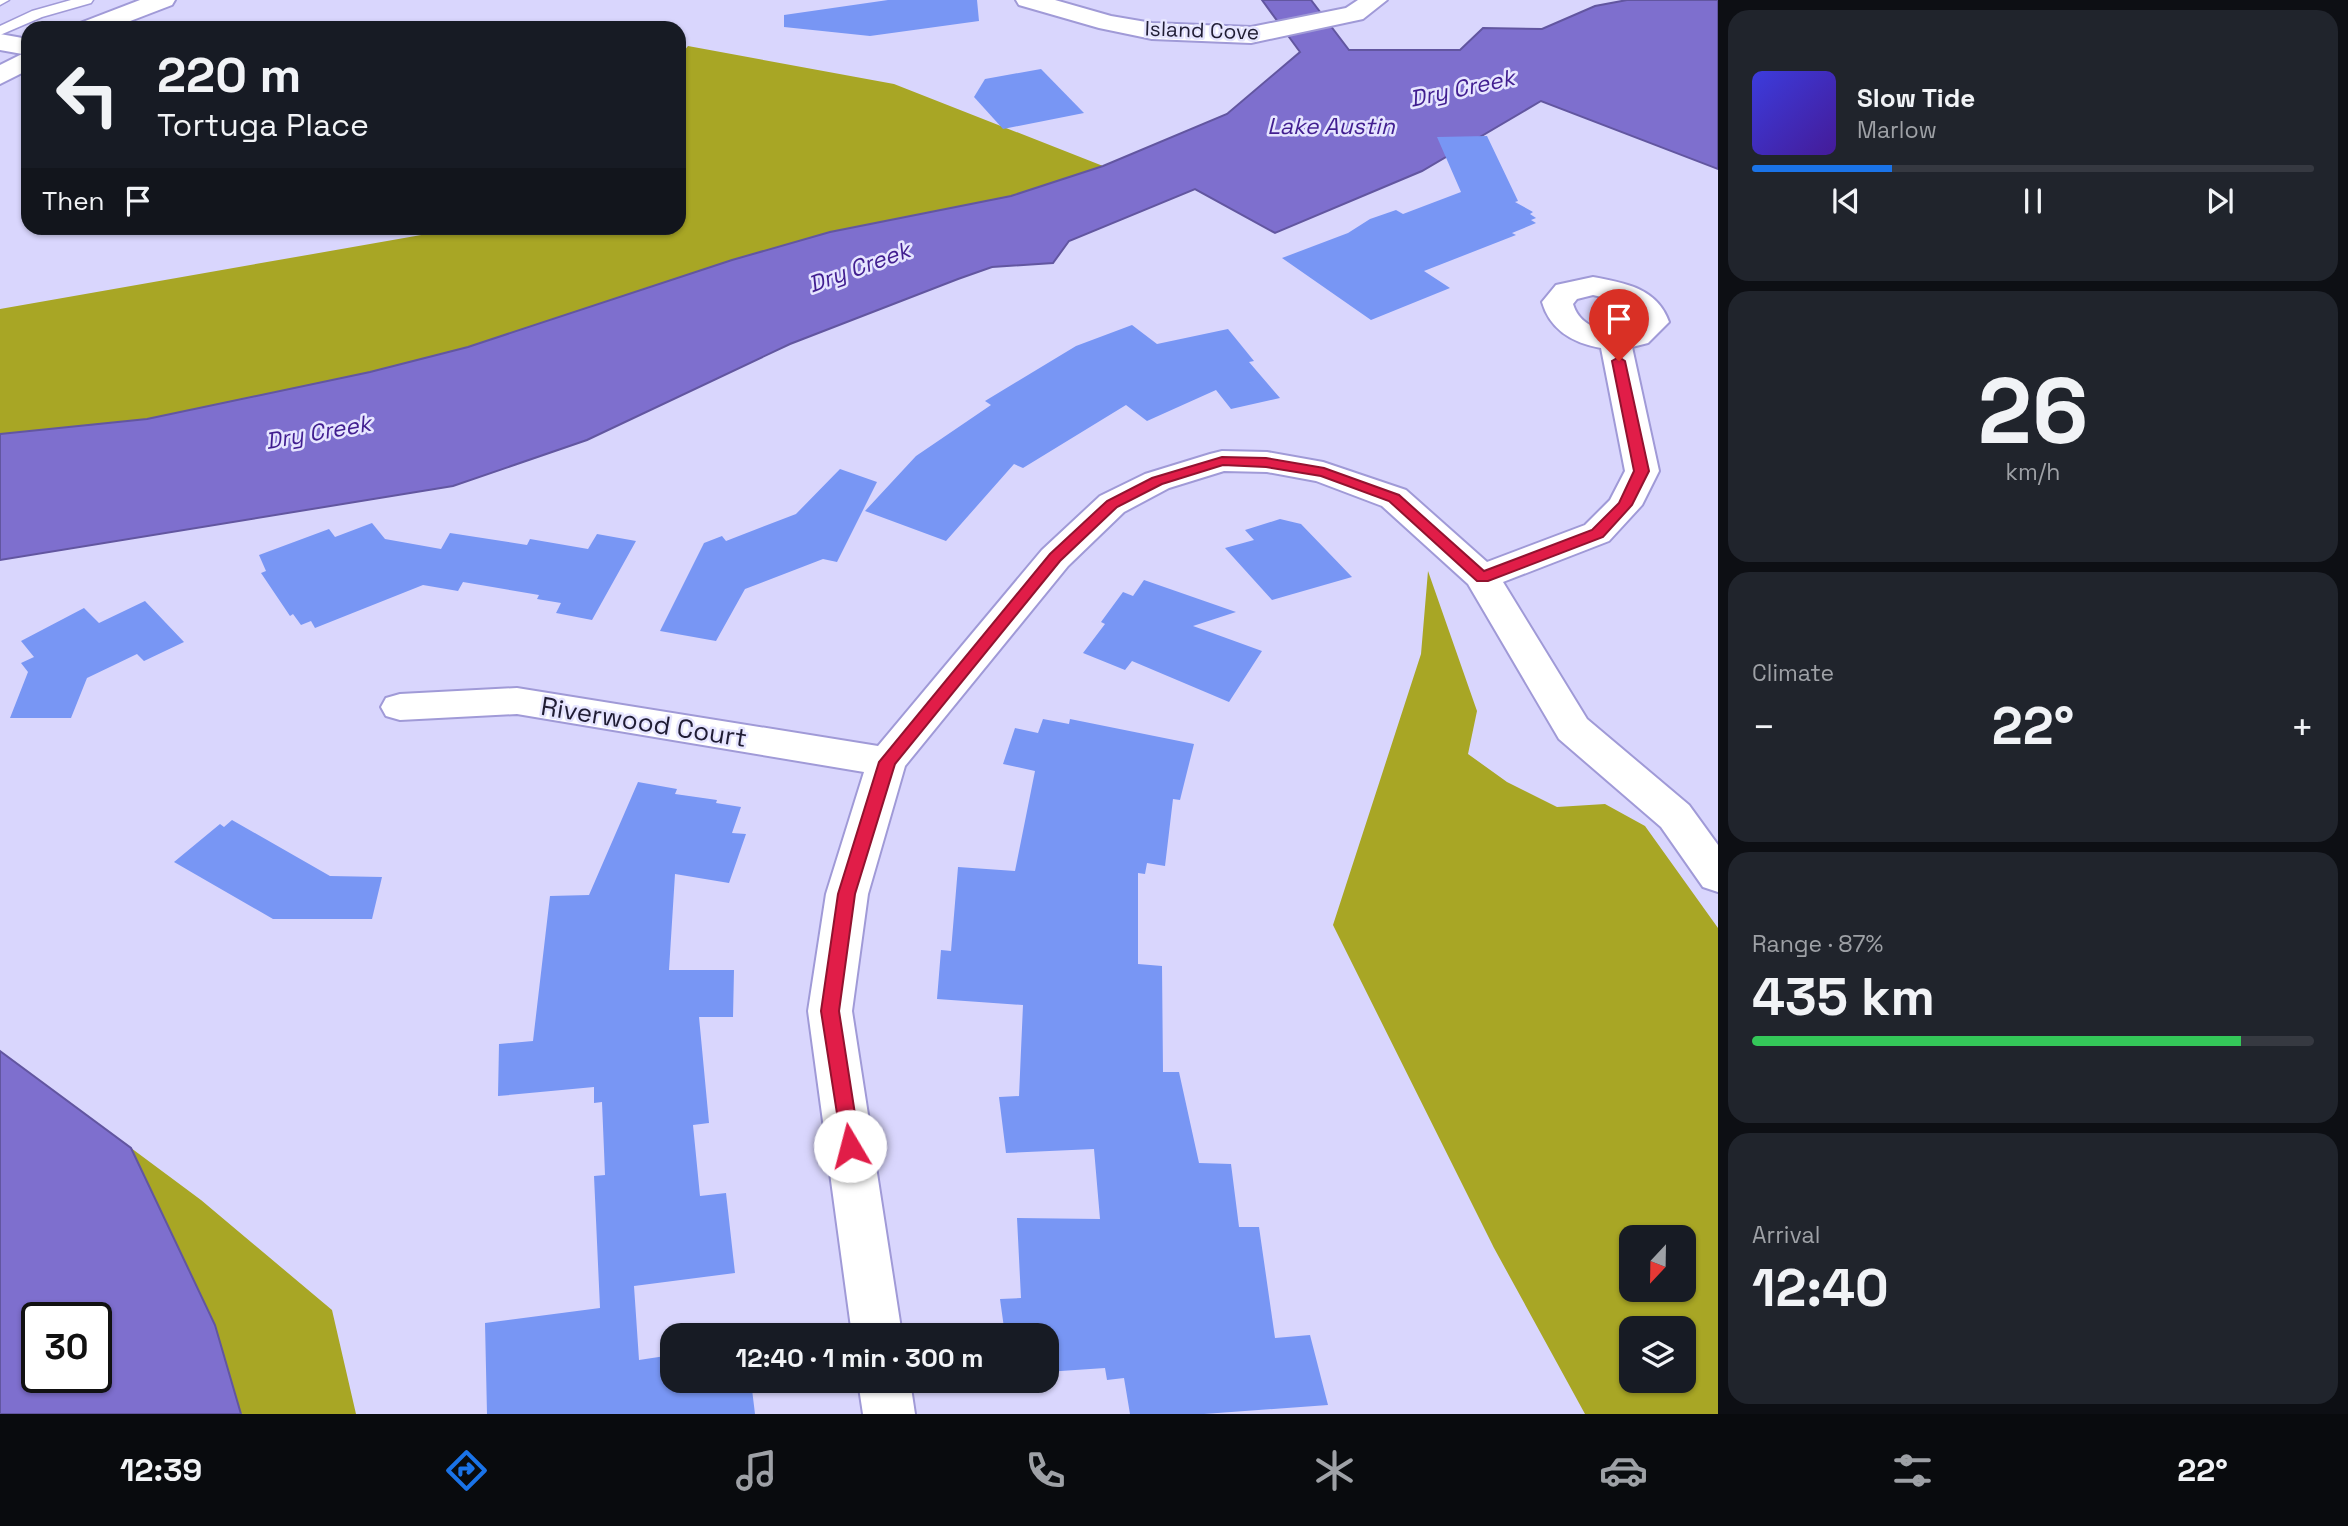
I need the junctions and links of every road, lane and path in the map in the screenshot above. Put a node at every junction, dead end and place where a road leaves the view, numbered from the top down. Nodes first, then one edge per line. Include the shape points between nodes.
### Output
1 (86, 0) edge
2 (163, 0) edge
3 (1028, 0) edge
4 (1364, 7) edge
5 (23, 21) edge
6 (108, 21) edge
7 (21, 22) edge
8 (0, 31) edge
9 (0, 42) edge
10 (21, 46) edge
11 (21, 63) edge
12 (0, 76) edge
13 (1615, 340) dead end
14 (1482, 577) junction
15 (400, 707) dead end
16 (887, 762) junction
17 (1718, 876) edge
18 (875, 1323) edge
19 (886, 1393) edge
20 (889, 1414) edge

1 - 5 lane
2 - 6 street
3 - 4 street, Island Cove via 1141,29 1251,36
7 - 8 lane
9 - 10 street
11 - 12 street
13 - 14 street via 1642,471 1625,505 1597,534
14 - 16 street via 1394,498 1324,472 1222,461 1170,477 1112,504 1055,558
14 - 17 street via 1573,729 1675,816
15 - 16 street, Riverwood Court via 517,701
16 - 18 street via 847,894 830,1011
19 - 20 street

